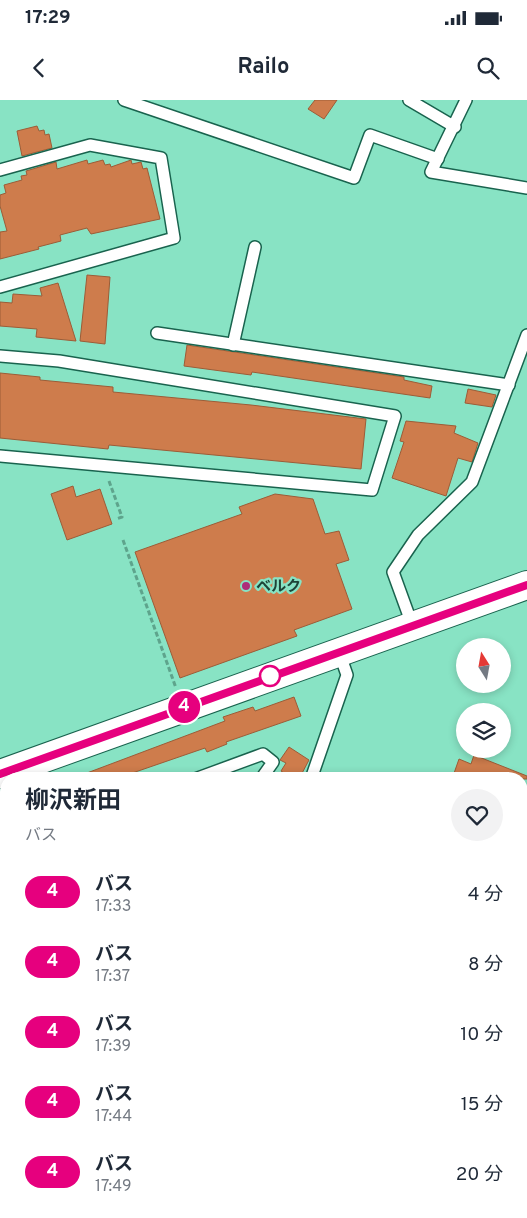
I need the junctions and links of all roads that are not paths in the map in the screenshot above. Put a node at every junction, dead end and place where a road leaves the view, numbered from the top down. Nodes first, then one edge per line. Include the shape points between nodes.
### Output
1 (124, 100) edge
2 (409, 100) edge
3 (466, 100) edge
4 (455, 127) junction
5 (438, 159) junction
6 (0, 170) edge
7 (527, 188) edge
8 (255, 247) dead end
9 (0, 287) edge
10 (157, 333) dead end
11 (527, 335) edge
12 (233, 345) junction
13 (0, 356) edge
14 (509, 385) junction
15 (0, 456) edge
16 (527, 585) edge
17 (413, 627) junction
18 (339, 652) junction
19 (6, 772) edge
20 (214, 772) edge
21 (267, 772) edge
22 (313, 772) edge

1 - 5 lane via 354,178 370,135
2 - 4 lane
3 - 4 lane
4 - 5 lane
5 - 7 lane via 431,172
6 - 9 lane via 90,144 161,158 174,238
8 - 12 lane
10 - 12 lane
11 - 14 lane
12 - 14 lane
13 - 15 lane via 59,361 395,416 372,490
14 - 17 lane via 472,482 418,535 393,572
16 - 17 street
17 - 18 street
18 - 19 street
18 - 22 lane via 348,675
20 - 21 lane via 264,754 273,762

